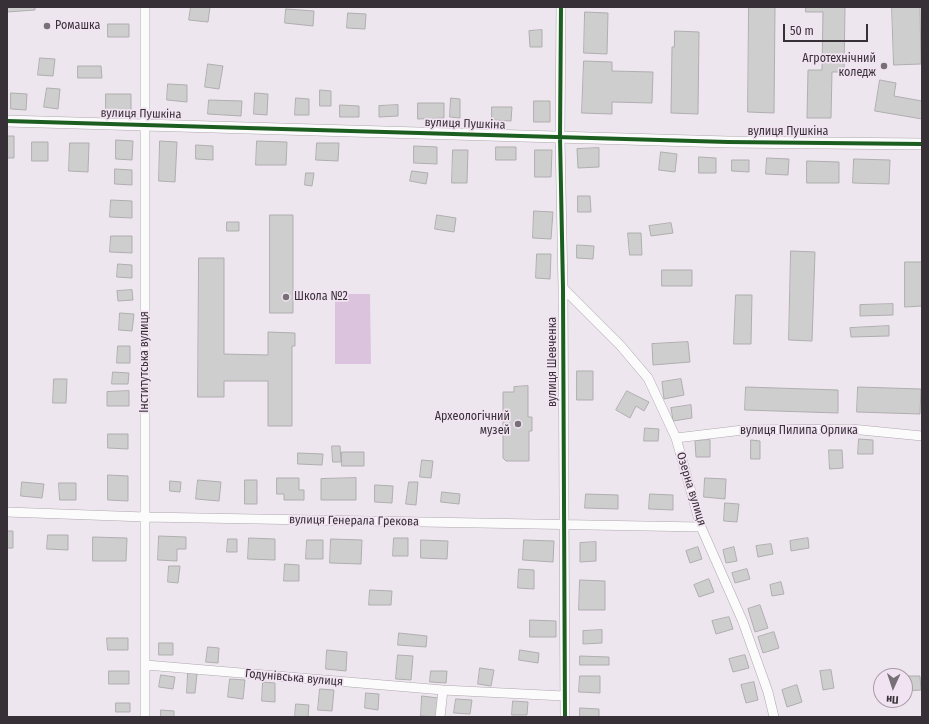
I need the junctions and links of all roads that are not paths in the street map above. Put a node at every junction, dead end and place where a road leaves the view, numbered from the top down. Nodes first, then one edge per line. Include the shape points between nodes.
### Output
1 (145, 7) edge
2 (561, 7) edge
3 (7, 121) edge
4 (146, 124) junction
5 (560, 137) junction
6 (922, 144) edge
7 (563, 288) junction
8 (922, 436) edge
9 (676, 438) junction
10 (7, 512) edge
11 (145, 517) junction
12 (564, 525) junction
13 (702, 527) junction
14 (146, 665) junction
15 (443, 690) junction
16 (564, 696) junction
17 (145, 717) edge
18 (440, 717) edge
19 (565, 717) edge
20 (774, 717) edge

1 - 4 street, Інститутська вулиця
2 - 5 street, вулиця Шевченка
3 - 4 street, вулиця Пушкіна
4 - 5 street, вулиця Пушкіна
4 - 11 street, Інститутська вулиця
5 - 6 street, вулиця Пушкіна
5 - 7 street, вулиця Шевченка
7 - 9 street, Озерна вулиця via 620,345 648,378
7 - 12 street, вулиця Шевченка
8 - 9 street, вулиця Пилипа Орлика via 851,429 751,430
9 - 13 street, Озерна вулиця
10 - 11 street, вулиця Генерала Грекова
11 - 12 street, вулиця Генерала Грекова
11 - 14 street, Інститутська вулиця
12 - 13 street, вулиця Генерала Грекова
12 - 16 street, вулиця Шевченка
13 - 20 street, Озерна вулиця via 743,622 768,692
14 - 15 street, Годунівська вулиця
14 - 17 street, Інститутська вулиця
15 - 16 street, Годунівська вулиця
15 - 18 street
16 - 19 street, вулиця Шевченка

